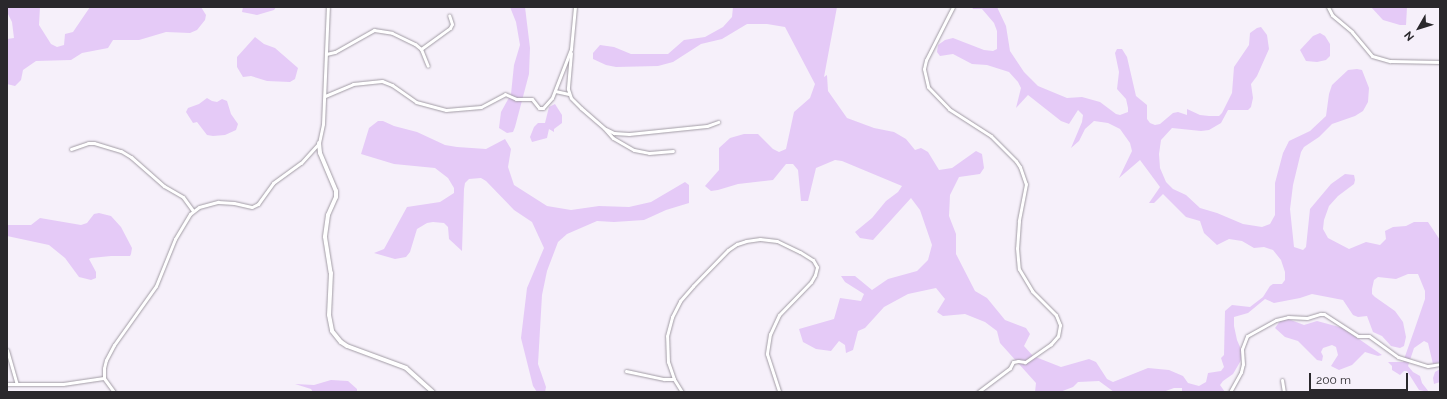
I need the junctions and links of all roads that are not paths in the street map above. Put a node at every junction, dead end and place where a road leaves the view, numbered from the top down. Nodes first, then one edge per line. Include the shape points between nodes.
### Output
1 (328, 7) edge
2 (575, 7) edge
3 (953, 7) edge
4 (1328, 7) edge
5 (449, 14) dead end
6 (421, 48) junction
7 (571, 49) junction
8 (326, 54) junction
9 (1440, 62) edge
10 (428, 66) dead end
11 (555, 91) junction
12 (569, 94) junction
13 (325, 96) junction
14 (718, 122) dead end
15 (604, 128) junction
16 (319, 143) junction
17 (71, 148) dead end
18 (674, 151) dead end
19 (193, 211) junction
20 (7, 350) edge
21 (1440, 364) edge
22 (626, 371) dead end
23 (104, 378) junction
24 (674, 379) junction
25 (1282, 380) dead end
26 (7, 384) edge
27 (17, 384) junction
28 (114, 392) edge
29 (433, 392) edge
30 (682, 392) edge
31 (779, 392) edge
32 (978, 392) edge
33 (1230, 392) edge
34 (1284, 392) edge

1 - 8 street
2 - 7 street
3 - 32 street via 926,60 924,69 928,87 949,109 991,136 1020,167 1026,184 1019,221 1019,269 1035,294 1056,315 1060,325 1058,336 1051,344 1025,362 1013,362 1010,368
4 - 9 street via 1332,15 1352,32 1372,56 1390,61
5 - 6 street via 452,26
6 - 8 street via 392,33 374,30 335,52
6 - 10 street
7 - 11 street
7 - 12 street
8 - 13 street
11 - 12 street
11 - 13 street via 543,108 539,108 532,100 505,94 481,107 446,110 416,102 382,81 353,84
12 - 15 street via 580,108
13 - 16 street
14 - 15 street via 707,126 629,134 614,133
15 - 18 street via 614,138 634,150 649,153
16 - 19 street via 301,163 273,183 258,204 252,207 218,202
16 - 29 street via 320,153 336,191 328,215 325,237 331,274 329,314 332,331 347,346 406,368
17 - 19 street via 94,143 121,151 164,186 183,197
19 - 23 street via 178,233 156,286 110,351 104,368
20 - 27 street
21 - 33 street via 1428,366 1398,357 1369,336 1358,336 1324,314 1307,318 1288,317 1276,320 1247,336 1242,349 1241,372
22 - 24 street
23 - 27 street via 63,384
23 - 28 street
24 - 30 street
24 - 31 street via 668,362 667,336 672,316 680,301 737,244 760,240 777,241 808,256 817,267 812,282 779,315 770,334 767,354
25 - 34 street
26 - 27 street

